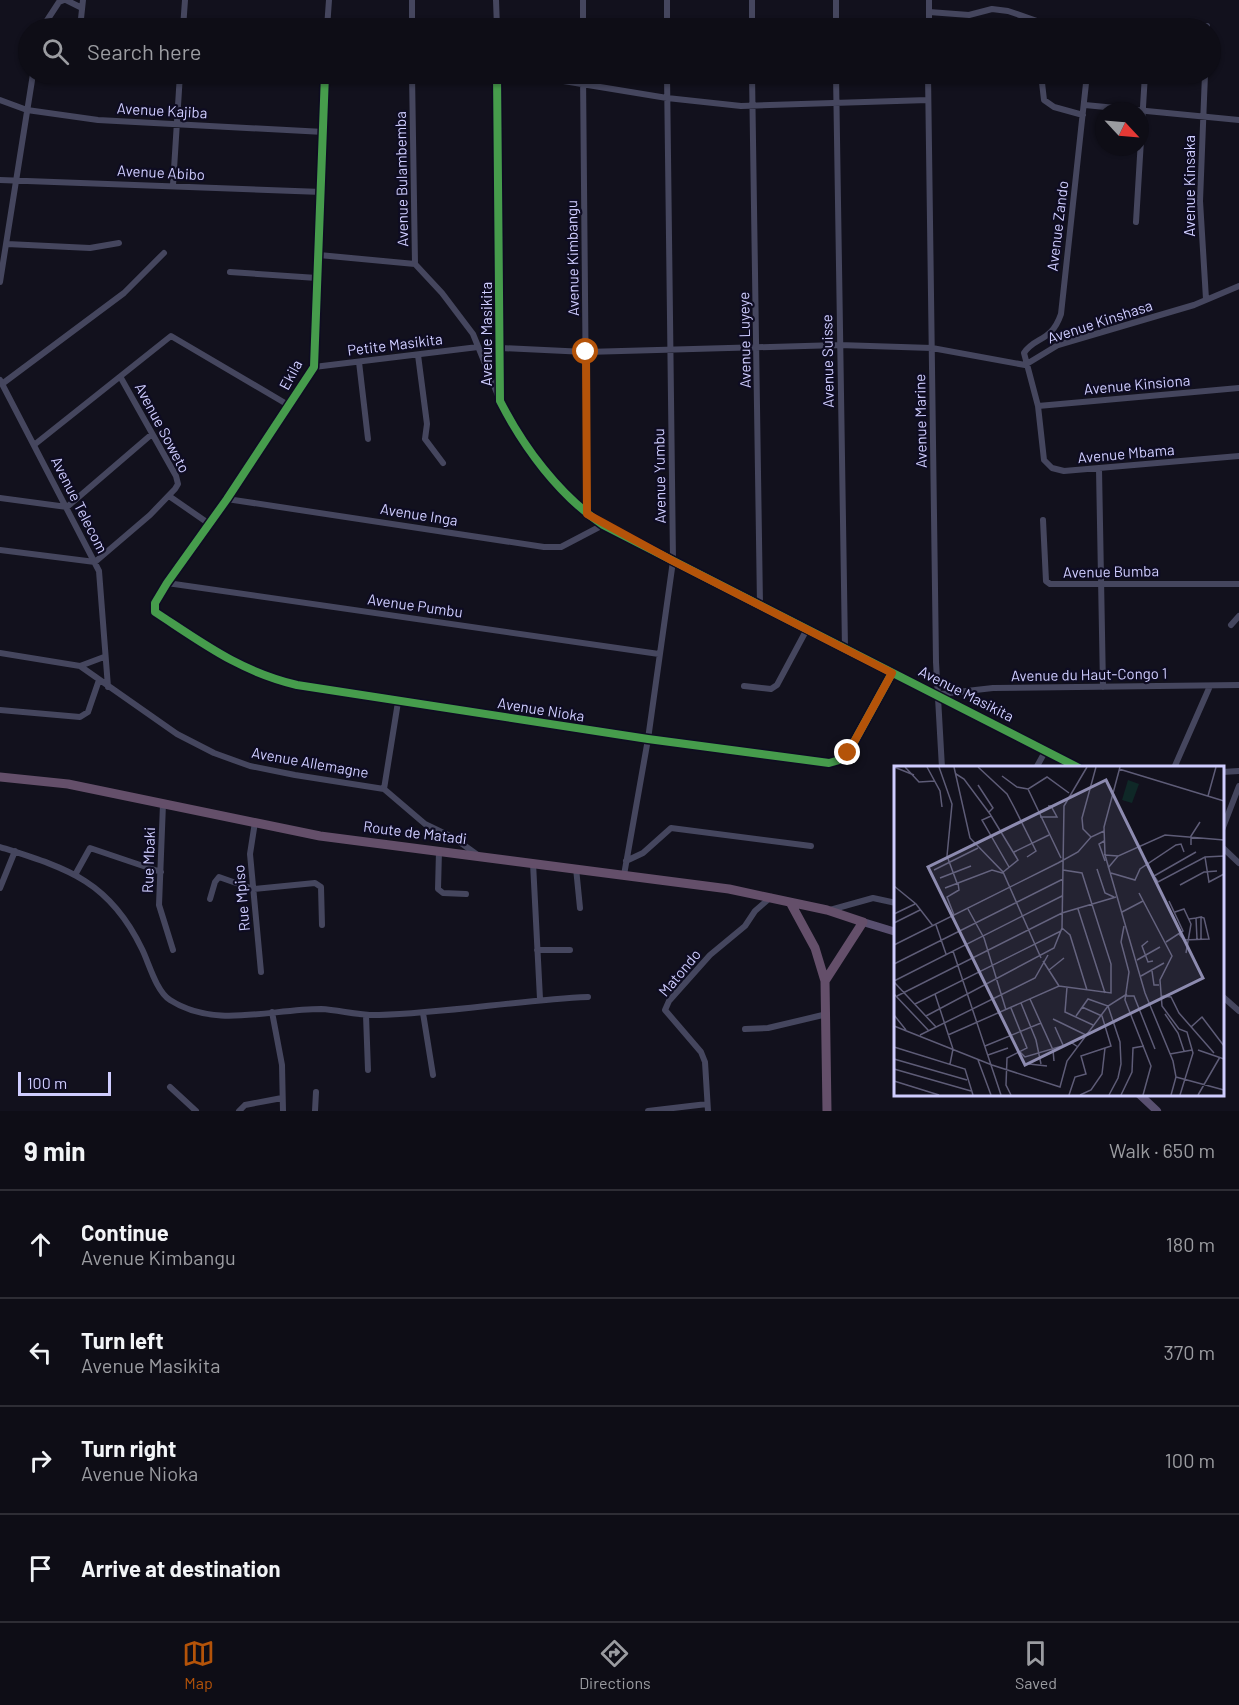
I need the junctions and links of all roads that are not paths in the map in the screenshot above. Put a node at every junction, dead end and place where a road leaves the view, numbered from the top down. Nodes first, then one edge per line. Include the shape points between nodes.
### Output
1 (65, 0) edge
2 (83, 0) edge
3 (185, 0) edge
4 (329, 0) edge
5 (412, 0) edge
6 (496, 0) edge
7 (583, 0) edge
8 (667, 0) edge
9 (752, 0) edge
10 (836, 0) edge
11 (929, 0) edge
12 (82, 8) junction
13 (929, 12) junction
14 (48, 18) edge
15 (81, 18) edge
16 (184, 18) edge
17 (328, 18) edge
18 (412, 18) edge
19 (497, 18) edge
20 (583, 18) edge
21 (667, 18) edge
22 (752, 18) edge
23 (836, 18) edge
24 (929, 18) edge
25 (1028, 18) edge
26 (31, 84) edge
27 (179, 84) edge
28 (325, 84) edge
29 (412, 84) edge
30 (497, 84) edge
31 (583, 84) joint
32 (667, 84) edge
33 (752, 84) edge
34 (836, 84) edge
35 (928, 84) edge
36 (1042, 84) edge
37 (1086, 84) edge
38 (1144, 84) edge
39 (1204, 84) edge
40 (667, 98) junction
41 (0, 100) edge
42 (928, 100) junction
43 (836, 102) junction
44 (1143, 102) edge
45 (752, 104) junction
46 (1085, 105) junction
47 (1095, 106) edge
48 (27, 110) junction
49 (1149, 110) edge
50 (1083, 115) junction
51 (1202, 116) junction
52 (1239, 120) edge
53 (176, 123) junction
54 (324, 132) junction
55 (1140, 156) edge
56 (0, 180) edge
57 (16, 181) junction
58 (173, 185) junction
59 (322, 192) junction
60 (1136, 222) dead end
61 (119, 243) dead end
62 (7, 244) junction
63 (164, 253) dead end
64 (319, 255) junction
65 (415, 264) junction
66 (230, 273) dead end
67 (317, 278) junction
68 (0, 282) edge
69 (1239, 286) edge
70 (1206, 299) junction
71 (839, 345) junction
72 (478, 347) junction
73 (501, 348) junction
74 (932, 348) junction
75 (757, 349) junction
76 (670, 350) junction
77 (586, 352) junction
78 (418, 355) junction
79 (359, 362) junction
80 (1025, 365) junction
81 (314, 367) junction
82 (121, 378) junction
83 (1, 382) edge
84 (1239, 388) edge
85 (500, 401) junction
86 (290, 406) junction
87 (1038, 406) junction
88 (152, 434) junction
89 (368, 439) dead end
90 (34, 445) junction
91 (1239, 456) edge
92 (443, 463) dead end
93 (1099, 469) junction
94 (169, 496) junction
95 (0, 498) edge
96 (227, 499) junction
97 (67, 507) junction
98 (587, 514) junction
99 (1043, 520) dead end
100 (208, 524) junction
101 (603, 525) junction
102 (0, 550) edge
103 (673, 561) junction
104 (95, 562) junction
105 (167, 583) junction
106 (1102, 583) junction
107 (1239, 584) edge
108 (760, 605) junction
109 (155, 612) joint
110 (1239, 616) edge
111 (1231, 625) dead end
112 (807, 629) junction
113 (845, 649) junction
114 (0, 653) edge
115 (659, 654) junction
116 (104, 657) junction
117 (80, 666) junction
118 (892, 673) junction
119 (99, 680) junction
120 (1239, 685) edge
121 (744, 686) dead end
122 (1210, 686) junction
123 (108, 687) junction
124 (1103, 687) junction
125 (938, 694) junction
126 (398, 702) junction
127 (0, 710) edge
128 (648, 739) junction
129 (1046, 750) junction
130 (942, 766) edge
131 (1037, 766) edge
132 (1075, 766) edge
133 (1175, 766) edge
134 (1239, 771) edge
135 (1224, 772) edge
136 (0, 777) edge
137 (1239, 786) edge
138 (384, 789) junction
139 (163, 804) junction
140 (255, 822) junction
141 (1224, 825) edge
142 (811, 846) dead end
143 (0, 847) edge
144 (1224, 849) edge
145 (15, 851) junction
146 (439, 851) junction
147 (479, 856) junction
148 (626, 861) junction
149 (533, 863) junction
150 (1239, 863) edge
151 (576, 868) junction
152 (161, 872) junction
153 (75, 875) junction
154 (624, 875) junction
155 (0, 888) edge
156 (253, 888) junction
157 (466, 894) dead end
158 (771, 897) junction
159 (210, 899) dead end
160 (790, 902) junction
161 (894, 903) edge
162 (580, 908) dead end
163 (827, 910) junction
164 (863, 922) junction
165 (322, 925) dead end
166 (894, 931) edge
167 (173, 950) dead end
168 (537, 950) junction
169 (570, 950) dead end
170 (261, 972) dead end
171 (825, 981) junction
172 (588, 997) dead end
173 (1224, 998) edge
174 (540, 999) junction
175 (1239, 1011) edge
176 (272, 1012) junction
177 (423, 1012) junction
178 (827, 1014) junction
179 (366, 1015) junction
180 (745, 1029) dead end
181 (369, 1071) dead end
182 (433, 1075) dead end
183 (170, 1087) dead end
184 (316, 1092) dead end
185 (1139, 1096) edge
186 (282, 1098) junction
187 (707, 1108) edge
188 (196, 1111) edge
189 (239, 1111) edge
190 (284, 1111) edge
191 (315, 1111) edge
192 (648, 1111) edge
193 (827, 1111) edge
194 (1157, 1111) edge

1 - 12 street
1 - 14 street via 58,2
2 - 12 street
3 - 16 street
4 - 17 street
5 - 18 street
6 - 19 street
7 - 20 street
8 - 21 street
9 - 22 street
10 - 23 street
11 - 13 street
12 - 15 street
13 - 24 street
13 - 25 street via 969,15 989,9
26 - 48 street
27 - 53 street
28 - 54 street, Ekila
29 - 65 street, Avenue Bulambemba
30 - 73 street, Avenue Masikita
31 - 40 street
31 - 77 street, Avenue Kimbangu
32 - 40 street, Avenue Yumbu
33 - 45 street, Avenue Luyeye
34 - 43 street, Avenue Suisse
35 - 42 street, Avenue Marine
36 - 50 street via 1044,100
37 - 46 street, Avenue Zando
38 - 44 street
39 - 51 street, Avenue Kinsaka
40 - 45 street
40 - 76 street, Avenue Yumbu
41 - 48 street, Avenue Kajiba
42 - 43 street
42 - 74 street, Avenue Marine
43 - 45 street
43 - 71 street, Avenue Suisse
45 - 75 street, Avenue Luyeye
46 - 47 street
46 - 50 street, Avenue Zando
48 - 53 street, Avenue Kajiba via 98,120
48 - 57 street
49 - 51 street
50 - 80 street, Avenue Zando via 1062,314 1046,338 1025,350
51 - 52 street
51 - 70 street, Avenue Kinsaka via 1200,201
53 - 54 street, Avenue Kajiba
53 - 58 street
54 - 59 street, Ekila
55 - 60 street
56 - 57 street, Avenue Abibo
57 - 58 street, Avenue Abibo
57 - 62 street
58 - 59 street, Avenue Abibo
59 - 64 street, Ekila
61 - 62 street via 90,248
62 - 68 street
63 - 83 street via 124,293
64 - 65 street
64 - 67 street, Ekila
65 - 72 street, Avenue Bulambemba via 459,314
66 - 67 street
67 - 81 street, Ekila
69 - 70 street, Avenue Kinshasa
70 - 80 street, Avenue Kinshasa via 1058,345
71 - 74 street
71 - 75 street
71 - 113 street, Avenue Suisse
72 - 78 street, Petite Masikita
72 - 85 street, Avenue Bulambemba
73 - 77 street
73 - 85 street, Avenue Masikita
74 - 80 street
74 - 125 street, Avenue Marine
75 - 76 street
75 - 108 street, Avenue Luyeye
76 - 77 street
76 - 103 street, Avenue Yumbu
77 - 98 street, Avenue Kimbangu
78 - 79 street, Petite Masikita
78 - 92 street via 427,424 425,439
79 - 81 street, Petite Masikita
79 - 89 street
80 - 87 street, Avenue Mbama
81 - 86 street, Ekila
82 - 86 street via 171,336
82 - 88 street, Avenue Soweto
82 - 90 street
83 - 90 street, Avenue Telecom
84 - 87 street, Avenue Kinsiona
85 - 98 street, Avenue Masikita via 518,436
86 - 96 street, Ekila
87 - 93 street, Avenue Mbama via 1044,460 1048,465 1064,471
88 - 94 street, Avenue Soweto via 176,476 178,484
88 - 97 street
90 - 97 street, Avenue Telecom
91 - 93 street, Avenue Mbama
93 - 106 street
94 - 100 street
94 - 104 street, Avenue Soweto
95 - 97 street
96 - 100 street, Ekila
96 - 101 street, Avenue Inga via 544,547 571,544
97 - 104 street, Avenue Telecom
98 - 101 street, Avenue Masikita
99 - 106 street, Avenue Bumba via 1047,583
100 - 105 street, Ekila
101 - 103 street, Avenue Masikita
102 - 104 street
103 - 108 street, Avenue Masikita
103 - 115 street, Avenue Yumbu
104 - 116 street, Avenue Telecom via 102,594
105 - 109 street, Ekila via 155,603
105 - 115 street, Avenue Pumbu
106 - 107 street, Avenue Bumba
106 - 124 street
108 - 112 street, Avenue Masikita
109 - 126 street, Avenue Nioka via 236,665 255,673 297,685
110 - 111 street
112 - 113 street, Avenue Masikita
112 - 121 street via 777,685 771,689
113 - 118 street, Avenue Masikita
114 - 117 street, Avenue Allemagne
115 - 128 street, Avenue Yumbu
116 - 117 street
116 - 123 street, Avenue Telecom
117 - 119 street, Avenue Allemagne
118 - 125 street, Avenue Masikita
118 - 128 street, Avenue Nioka via 848,753 837,762
119 - 123 street, Avenue Allemagne
119 - 127 street via 88,712 80,717
120 - 122 street, Avenue du Haut-Congo 1
122 - 124 street, Avenue du Haut-Congo 1
122 - 133 street
123 - 138 street, Avenue Allemagne via 177,734 214,753 295,776
124 - 125 street, Avenue du Haut-Congo 1 via 993,688
125 - 129 street, Avenue Masikita
125 - 130 street, Avenue Marine
126 - 128 street, Avenue Nioka
126 - 138 street
128 - 148 street, Avenue Yumbu
129 - 131 street
129 - 132 street, Avenue Masikita
134 - 135 street
136 - 139 highway, Route de Matadi via 68,784
137 - 141 street
138 - 147 street, Avenue Allemagne via 425,824
139 - 140 highway, Route de Matadi
139 - 152 street, Rue Mbaki
140 - 146 highway, Route de Matadi via 320,836
140 - 156 street, Rue Mpiso via 250,854
142 - 148 street via 671,828 643,853
143 - 145 street
144 - 150 street
145 - 153 street via 59,865
145 - 155 street
146 - 147 highway, Route de Matadi
146 - 157 street via 438,889 443,893
147 - 149 highway, Route de Matadi
148 - 154 street, Avenue Yumbu
149 - 151 highway, Route de Matadi
149 - 168 street
151 - 154 highway, Route de Matadi
151 - 162 street
152 - 153 street via 90,848
152 - 167 street, Rue Mbaki via 159,905
153 - 176 street via 106,897 140,945 163,994 170,1000 203,1015
154 - 158 highway, Route de Matadi
156 - 159 street via 219,878
156 - 165 street via 317,884 321,887
156 - 170 street, Rue Mpiso
158 - 160 highway, Route de Matadi
158 - 187 street, Matondo via 755,910 745,926 710,955 665,1010 701,1052
160 - 163 highway, Route de Matadi
160 - 171 highway via 815,948
161 - 163 street via 873,898
163 - 164 highway, Route de Matadi
164 - 166 main road
164 - 171 highway
168 - 169 street
168 - 174 street
171 - 178 highway
172 - 174 street
173 - 175 street
174 - 177 street
176 - 179 street via 321,1010
176 - 186 street via 282,1065
177 - 179 street
177 - 182 street
178 - 180 street via 768,1028
178 - 193 highway
179 - 181 street
183 - 188 street
184 - 191 street
185 - 194 main road
186 - 189 street via 245,1105
186 - 190 street
187 - 192 street

